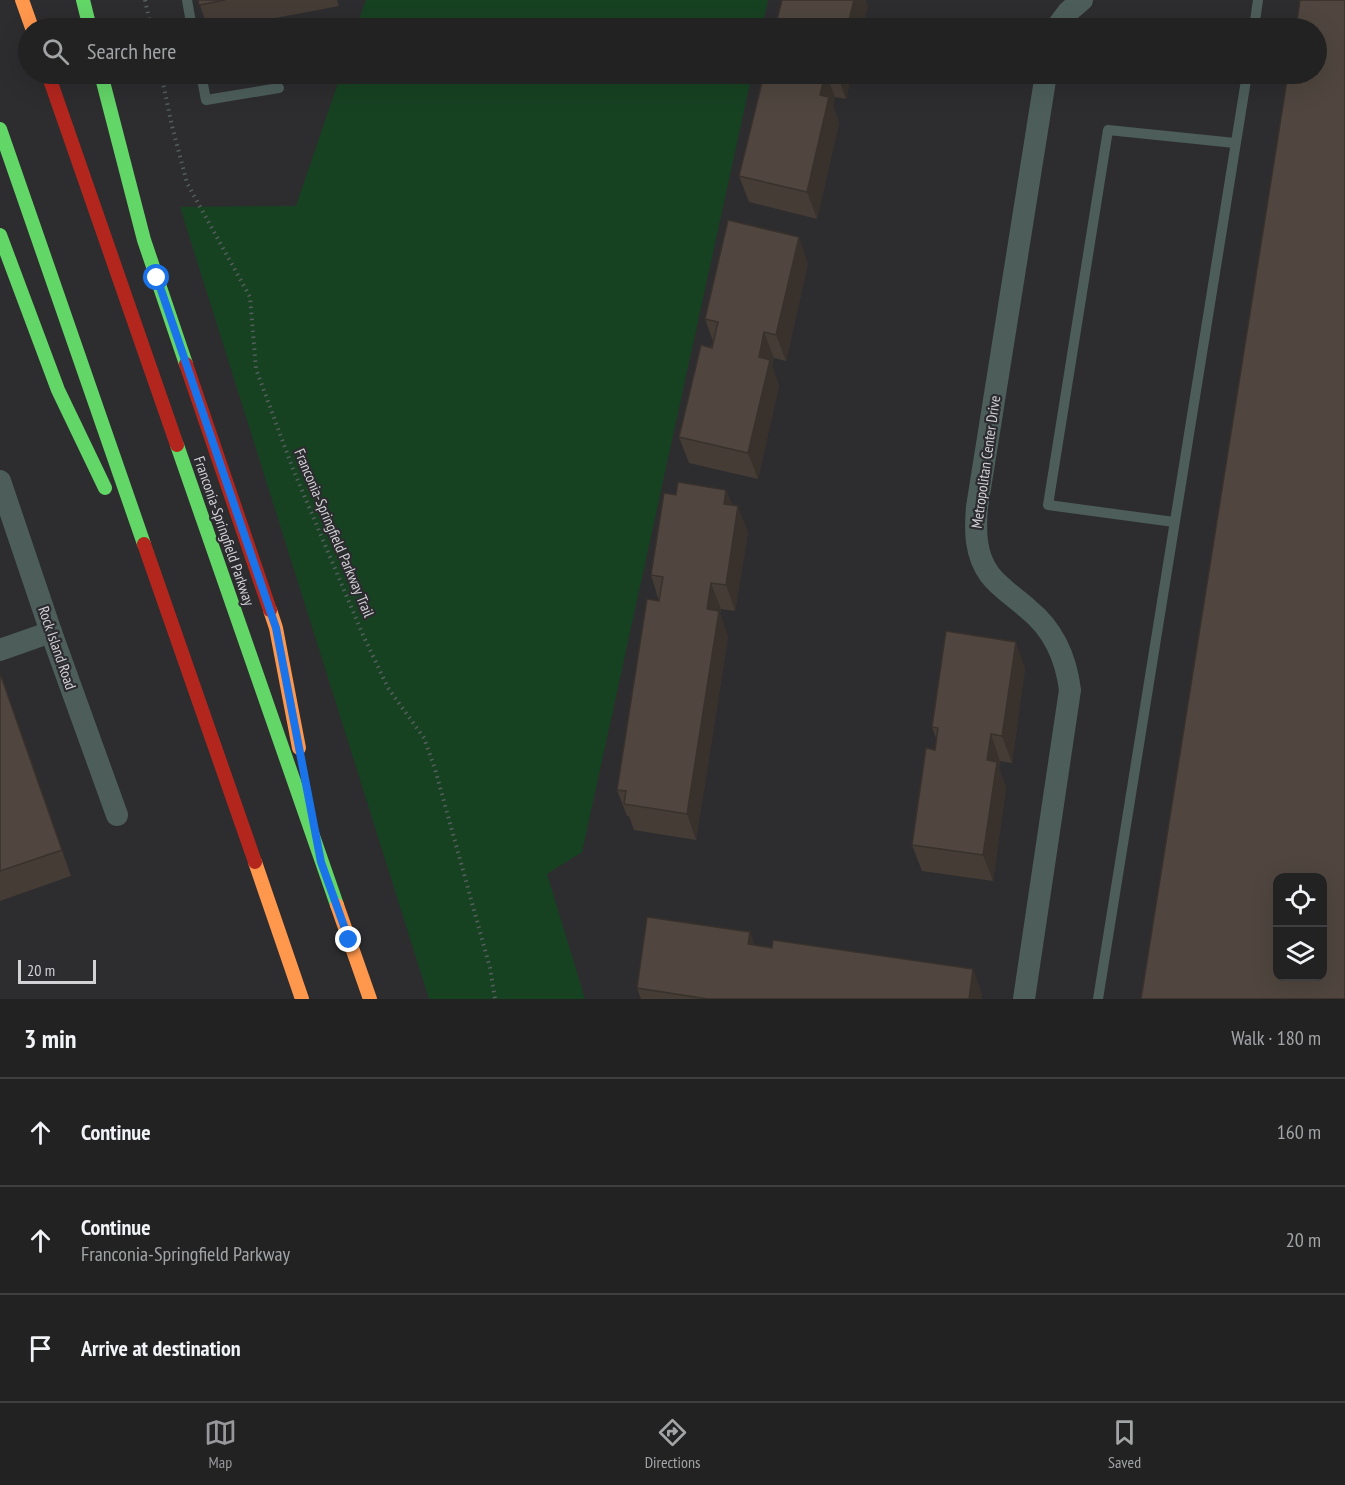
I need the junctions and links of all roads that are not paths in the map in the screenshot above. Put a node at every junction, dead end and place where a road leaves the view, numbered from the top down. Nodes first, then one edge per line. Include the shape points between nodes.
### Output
1 (22, 0) edge
2 (83, 0) edge
3 (187, 0) edge
4 (1082, 0) edge
5 (1258, 0) edge
6 (28, 18) edge
7 (88, 18) edge
8 (190, 18) edge
9 (1064, 18) edge
10 (1255, 18) edge
11 (51, 84) edge
12 (104, 84) edge
13 (203, 84) edge
14 (1044, 84) edge
15 (1244, 84) edge
16 (279, 88) dead end
17 (0, 129) edge
18 (1235, 143) junction
19 (0, 235) edge
20 (0, 481) edge
21 (110, 498) dead end
22 (1174, 522) junction
23 (125, 530) dead end
24 (51, 632) junction
25 (176, 638) junction
26 (0, 650) edge
27 (117, 815) dead end
28 (321, 862) junction
29 (302, 999) edge
30 (370, 999) edge
31 (1024, 999) edge
32 (1098, 999) edge

1 - 6 main road
2 - 7 main road
3 - 8 lane
4 - 9 street
5 - 10 lane
11 - 28 main road, Franconia-Springfield Parkway
12 - 28 main road via 144,240 276,628
13 - 16 lane via 206,100
14 - 31 street, Metropolitan Center Drive via 975,531 989,574 1031,610 1052,636 1068,673 1070,690
15 - 18 lane
17 - 25 main road
18 - 22 lane
18 - 22 lane via 1108,129 1048,505
19 - 21 main road via 58,390
20 - 24 street, Rock Island Road
22 - 32 lane
23 - 25 main road
24 - 26 street
24 - 27 street, Rock Island Road
25 - 29 main road
28 - 30 main road, Franconia-Springfield Parkway

